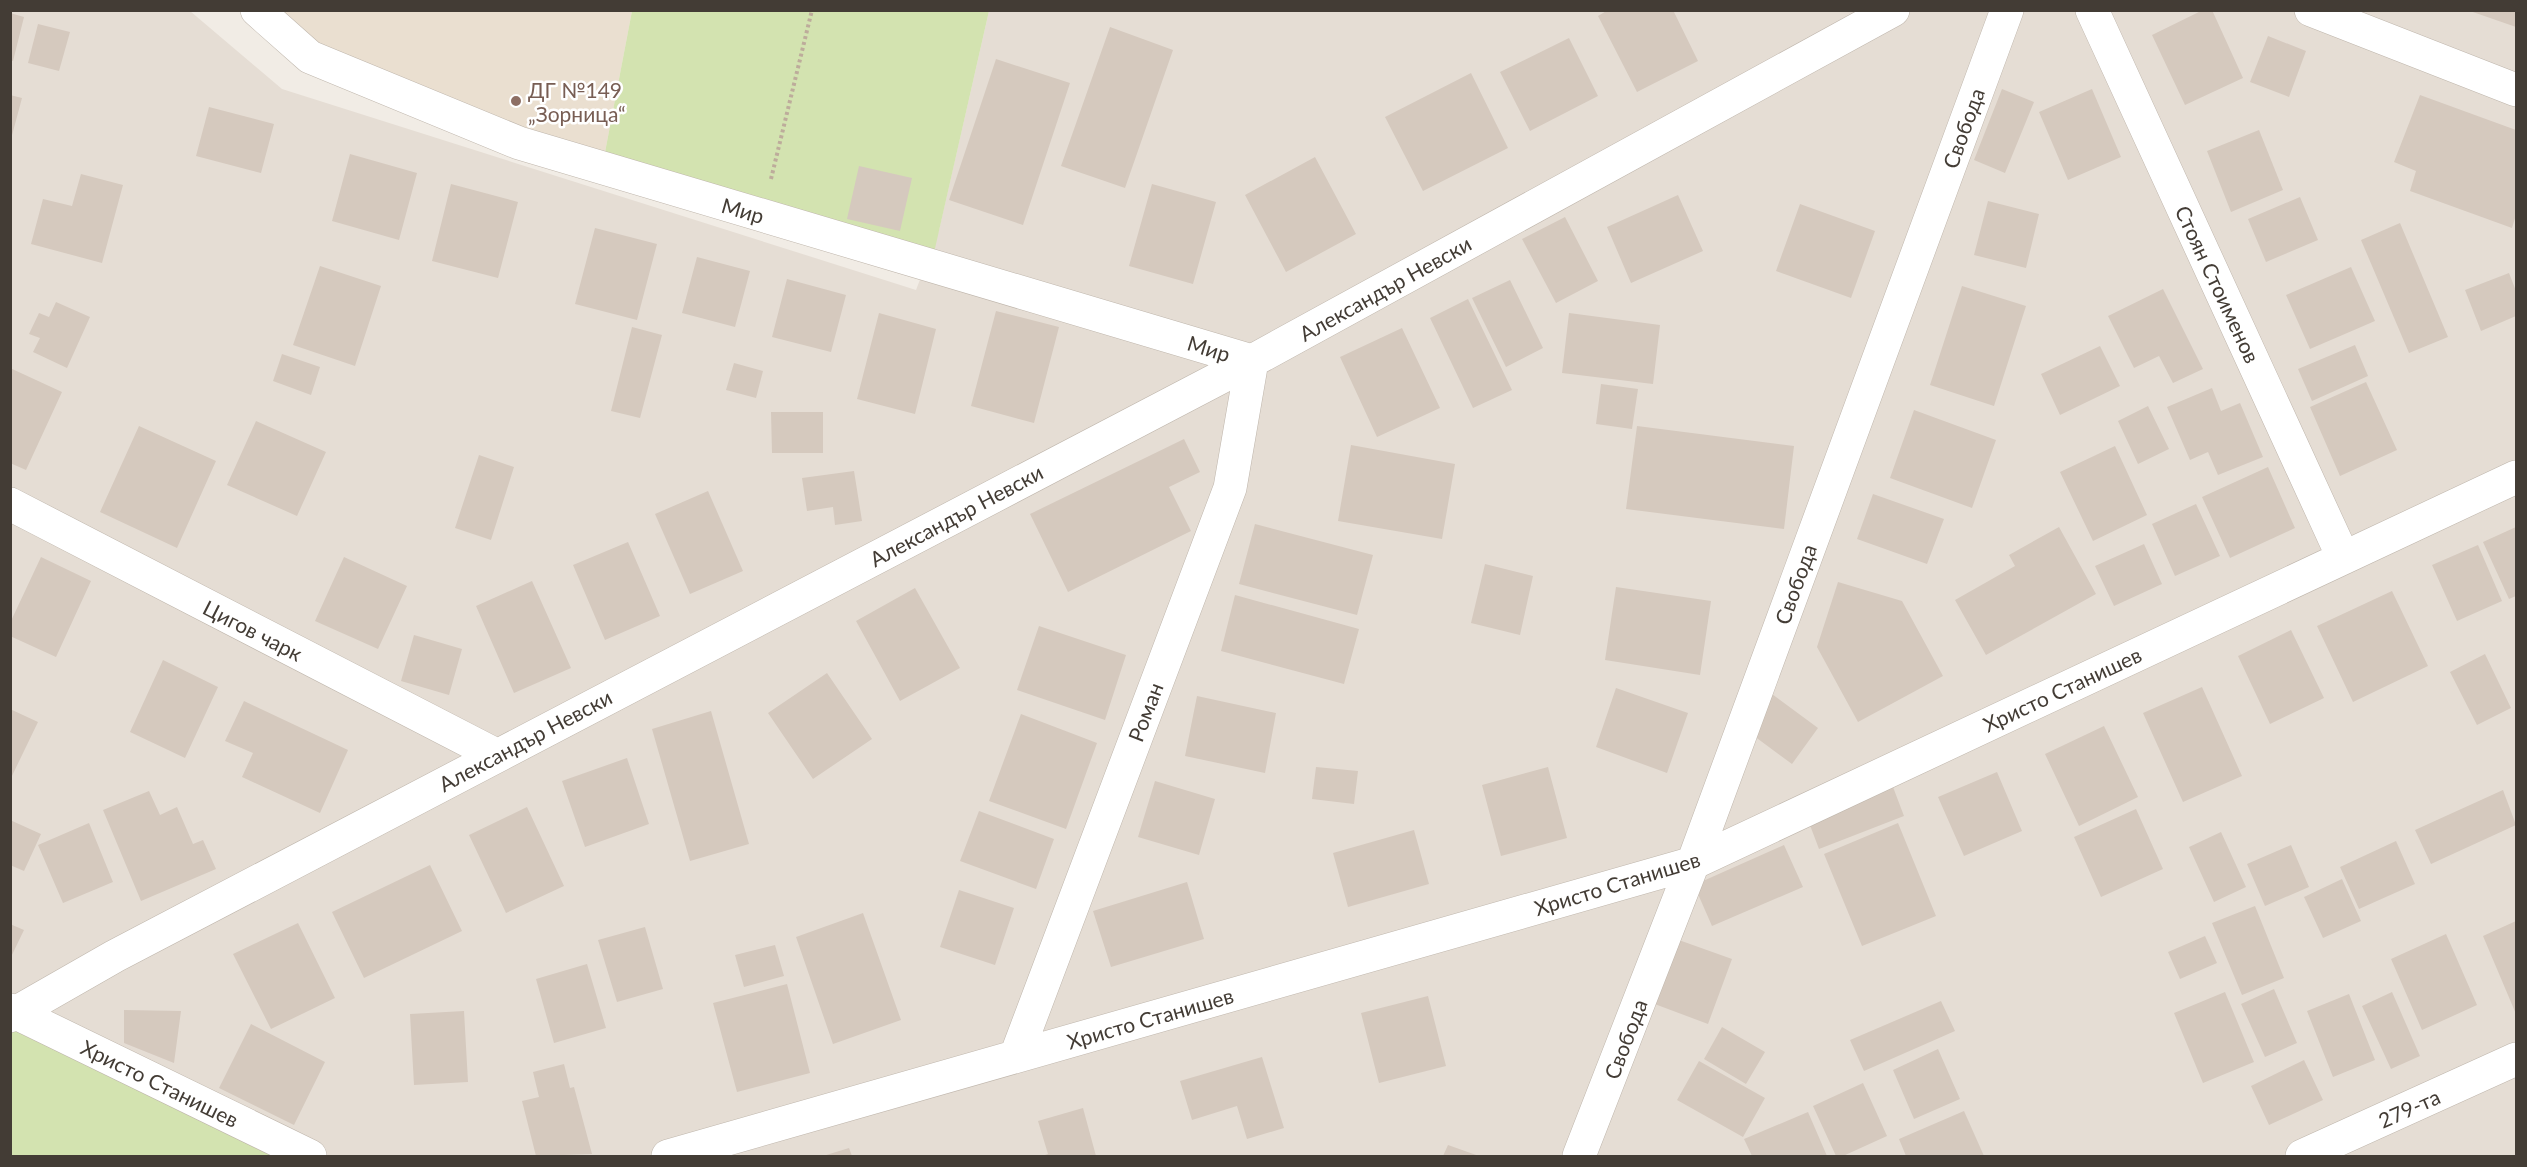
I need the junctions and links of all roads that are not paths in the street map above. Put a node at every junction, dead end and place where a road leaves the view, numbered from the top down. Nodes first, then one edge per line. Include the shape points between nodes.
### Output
1 (257, 10) edge
2 (1893, 10) edge
3 (2007, 10) edge
4 (2092, 10) edge
5 (2311, 10) edge
6 (2517, 90) edge
7 (1252, 361) junction
8 (2517, 477) edge
9 (10, 504) edge
10 (2343, 557) junction
11 (496, 755) junction
12 (1693, 863) junction
13 (12, 1013) edge
14 (1016, 1056) junction
15 (2517, 1059) edge
16 (310, 1156) edge
17 (668, 1156) edge
18 (1580, 1156) edge
19 (2302, 1156) edge

1 - 7 street, Мир via 310,57 519,143
2 - 7 street, Александър Невски
3 - 12 street, Свобода
4 - 10 street, Стоян Стоименов
5 - 6 street
7 - 11 street, Александър Невски
7 - 14 street, Роман via 1230,488
8 - 10 street, Христо Станишев
9 - 11 street, Цигов чарк
10 - 12 street, Христо Станишев
11 - 13 street, Александър Невски
12 - 14 street, Христо Станишев
12 - 18 street, Свобода
13 - 16 street, Христо Станишев
14 - 17 street, Христо Станишев
15 - 19 street, 279-та

